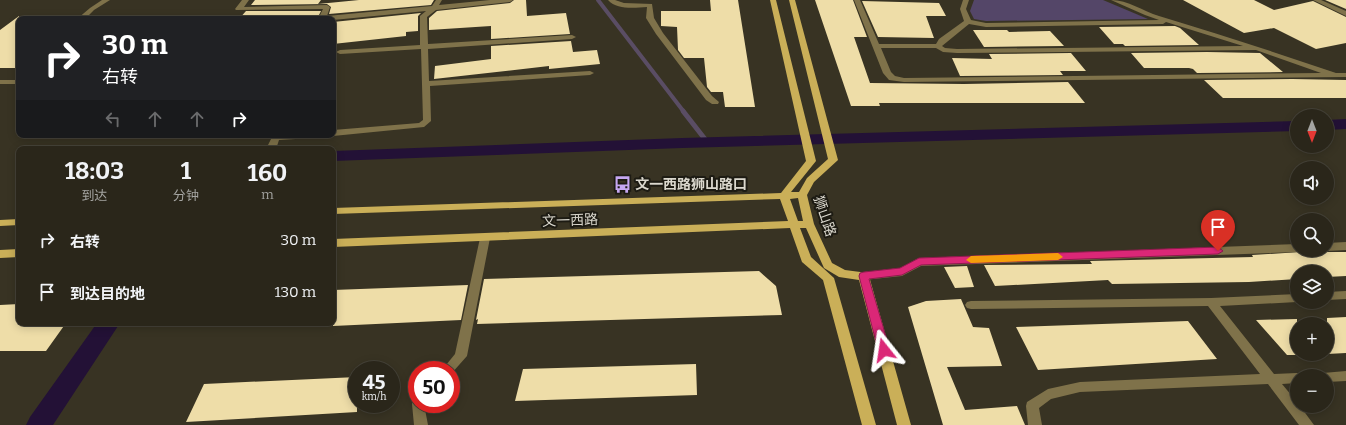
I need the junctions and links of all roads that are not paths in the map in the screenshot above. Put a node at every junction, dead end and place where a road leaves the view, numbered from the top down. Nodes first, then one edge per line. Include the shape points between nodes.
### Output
1 (107, 0) edge
2 (246, 0) edge
3 (439, 0) edge
4 (510, 0) edge
5 (611, 0) edge
6 (773, 0) edge
7 (792, 0) edge
8 (857, 0) edge
9 (966, 0) edge
10 (1114, 0) edge
11 (1316, 0) edge
12 (328, 4) edge
13 (434, 8) junction
14 (1346, 14) edge
15 (84, 16) edge
16 (323, 16) edge
17 (336, 18) edge
18 (968, 22) junction
19 (1174, 22) junction
20 (572, 37) dead end
21 (876, 46) junction
22 (938, 46) junction
23 (424, 47) junction
24 (1257, 48) junction
25 (340, 52) dead end
26 (590, 73) dead end
27 (1335, 75) junction
28 (1346, 75) edge
29 (0, 82) edge
30 (16, 82) edge
31 (426, 84) junction
32 (715, 102) dead end
33 (336, 133) edge
34 (784, 195) junction
35 (802, 195) junction
36 (336, 211) edge
37 (16, 222) edge
38 (0, 223) edge
39 (809, 224) junction
40 (793, 226) junction
41 (485, 238) junction
42 (336, 243) edge
43 (1346, 246) edge
44 (1334, 247) edge
45 (1290, 248) edge
46 (16, 253) edge
47 (0, 254) edge
48 (864, 276) junction
49 (1346, 295) edge
50 (1334, 296) edge
51 (1290, 298) edge
52 (1211, 302) junction
53 (971, 305) dead end
54 (456, 361) edge
55 (1346, 376) edge
56 (1334, 377) edge
57 (1290, 378) edge
58 (1272, 379) junction
59 (419, 413) edge
60 (421, 425) edge
61 (869, 425) edge
62 (904, 425) edge
63 (1035, 425) edge
64 (1307, 425) edge

1 - 15 lane
2 - 12 lane via 238,9
3 - 13 lane
4 - 13 lane
5 - 32 lane via 622,5 650,5 650,18 660,34 709,98
6 - 34 main road via 811,161
7 - 35 main road, 狮山路 via 833,160 810,180
8 - 21 lane
9 - 18 lane via 963,9
10 - 19 lane
11 - 14 lane
12 - 16 lane
13 - 17 lane
13 - 23 lane via 423,16
18 - 19 lane via 986,25
18 - 22 lane
19 - 24 lane
20 - 23 lane
21 - 22 lane
21 - 27 lane via 887,73 892,78 904,80
22 - 24 lane via 943,50 957,51
23 - 25 lane
23 - 31 lane
24 - 27 lane
26 - 31 lane
27 - 28 lane
29 - 30 lane
31 - 33 lane via 428,121 421,125
34 - 35 main road, 文一西路
34 - 36 main road, 文一西路
34 - 40 main road
35 - 39 main road, 狮山路
37 - 38 main road
39 - 40 main road, 文一西路
39 - 48 main road, 狮山路 via 828,265 843,274
40 - 41 main road, 文一西路
40 - 61 main road via 806,259 828,278
41 - 42 main road, 文一西路
41 - 54 lane via 461,356
43 - 44 lane
45 - 48 lane via 919,262 902,272
46 - 47 main road
48 - 62 main road
49 - 50 lane
51 - 52 lane
52 - 53 lane
52 - 58 lane
55 - 56 lane
57 - 58 lane
58 - 63 lane via 1074,389 1048,394 1032,406
58 - 64 lane
59 - 60 lane

